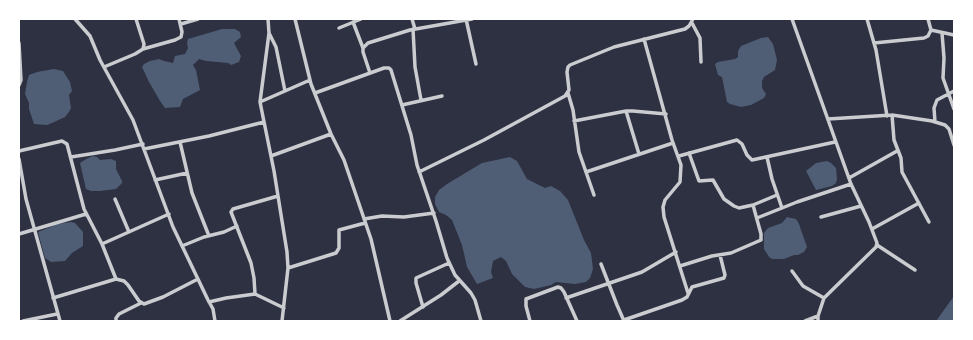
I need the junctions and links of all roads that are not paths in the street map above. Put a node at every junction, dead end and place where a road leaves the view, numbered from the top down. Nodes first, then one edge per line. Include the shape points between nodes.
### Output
1 (75, 19) edge
2 (136, 19) edge
3 (180, 19) edge
4 (198, 19) edge
5 (268, 19) edge
6 (295, 19) edge
7 (361, 19) edge
8 (412, 19) edge
9 (472, 19) edge
10 (792, 19) edge
11 (867, 19) edge
12 (928, 19) edge
13 (466, 20) edge
14 (692, 21) edge
15 (353, 22) junction
16 (181, 24) junction
17 (339, 28) dead end
18 (414, 29) junction
19 (931, 30) junction
20 (269, 33) junction
21 (942, 33) junction
22 (954, 35) edge
23 (644, 39) junction
24 (19, 43) edge
25 (874, 43) junction
26 (363, 48) junction
27 (143, 49) junction
28 (701, 62) dead end
29 (476, 64) dead end
30 (104, 67) junction
31 (370, 74) junction
32 (310, 80) junction
33 (19, 85) edge
34 (285, 91) junction
35 (954, 91) edge
36 (315, 93) junction
37 (568, 93) junction
38 (948, 93) junction
39 (442, 96) dead end
40 (421, 100) junction
41 (260, 102) junction
42 (402, 105) junction
43 (954, 109) edge
44 (626, 111) junction
45 (666, 114) junction
46 (892, 115) junction
47 (887, 116) junction
48 (828, 119) junction
49 (574, 121) junction
50 (264, 122) junction
51 (935, 122) junction
52 (954, 126) edge
53 (949, 129) junction
54 (331, 134) junction
55 (180, 142) junction
56 (835, 142) junction
57 (673, 143) junction
58 (143, 144) junction
59 (954, 145) edge
60 (144, 148) junction
61 (19, 151) edge
62 (897, 151) junction
63 (639, 154) junction
64 (689, 154) junction
65 (271, 156) junction
66 (679, 156) junction
67 (71, 157) junction
68 (768, 157) junction
69 (19, 159) edge
70 (420, 172) junction
71 (586, 172) junction
72 (187, 174) junction
73 (848, 178) junction
74 (156, 180) junction
75 (851, 184) junction
76 (594, 195) dead end
77 (278, 196) junction
78 (778, 196) junction
79 (115, 199) dead end
80 (919, 203) junction
81 (753, 205) junction
82 (861, 206) junction
83 (782, 208) junction
84 (434, 213) junction
85 (86, 214) junction
86 (168, 214) junction
87 (821, 217) dead end
88 (757, 218) junction
89 (365, 221) junction
90 (929, 222) dead end
91 (237, 226) junction
92 (34, 230) junction
93 (872, 230) junction
94 (130, 232) junction
95 (19, 234) edge
96 (209, 236) junction
97 (102, 244) junction
98 (877, 245) junction
99 (182, 246) junction
100 (676, 252) junction
101 (720, 255) junction
102 (449, 263) junction
103 (601, 264) dead end
104 (680, 266) junction
105 (288, 268) junction
106 (914, 270) dead end
107 (792, 271) dead end
108 (116, 279) junction
109 (198, 279) junction
110 (459, 280) junction
111 (609, 283) junction
112 (688, 293) junction
113 (255, 294) junction
114 (53, 298) junction
115 (566, 298) junction
116 (824, 298) junction
117 (210, 302) junction
118 (141, 303) junction
119 (423, 306) junction
120 (284, 308) junction
121 (58, 314) junction
122 (818, 316) junction
123 (23, 321) edge
124 (60, 321) edge
125 (116, 321) edge
126 (215, 321) edge
127 (282, 321) edge
128 (390, 321) edge
129 (400, 321) edge
130 (481, 321) edge
131 (530, 321) edge
132 (577, 321) edge
133 (624, 321) edge
134 (805, 321) edge
135 (818, 321) edge

1 - 30 street via 90,36
2 - 27 street via 144,44
3 - 16 street
4 - 16 street
5 - 20 street
6 - 32 street
7 - 15 street
8 - 18 street
9 - 13 street
10 - 48 street
11 - 25 street
12 - 19 street
13 - 18 street
13 - 29 street
14 - 23 street via 685,29
14 - 28 street via 700,38
15 - 17 street
15 - 26 street
16 - 27 street via 182,35 179,38
18 - 26 street via 376,40
18 - 40 street via 415,67
19 - 21 street
19 - 25 street via 924,38
20 - 34 street via 276,47
20 - 41 street
21 - 22 street
21 - 38 street via 943,73
23 - 37 street via 614,47 570,65 567,72
23 - 45 street
24 - 33 street
25 - 47 street
26 - 31 street
27 - 30 street
30 - 58 street via 126,105
31 - 36 street
31 - 42 street via 389,68
32 - 34 street
32 - 36 street
34 - 41 street
35 - 38 street
36 - 54 street
37 - 49 street via 574,110
37 - 70 street
38 - 43 street
38 - 51 street via 935,103
39 - 40 street
40 - 42 street
41 - 50 street
42 - 70 street
44 - 45 street
44 - 49 street
44 - 63 street
45 - 57 street
46 - 47 street
46 - 51 street
46 - 62 street
47 - 48 street
48 - 56 street
49 - 71 street via 579,152
50 - 55 street
50 - 65 street
51 - 53 street
52 - 53 street
53 - 59 street
54 - 65 street
54 - 89 street via 344,160
55 - 60 street
55 - 72 street
56 - 68 street
56 - 73 street
57 - 63 street
57 - 66 street
58 - 60 street
58 - 67 street
60 - 74 street
61 - 67 street via 62,141 67,144
62 - 73 street
62 - 80 street via 901,158 903,176
63 - 71 street
64 - 66 street
64 - 68 street via 737,140 750,159
64 - 81 street via 699,182 713,180 724,199 734,206 739,208
65 - 77 street
66 - 100 street via 682,171 680,182 664,200 663,207
67 - 85 street
68 - 78 street
69 - 92 street
70 - 84 street
71 - 76 street
72 - 74 street
72 - 96 street via 194,200
73 - 75 street
74 - 86 street
75 - 82 street
75 - 83 street
77 - 91 street via 233,209 232,214
77 - 105 street
78 - 81 street
78 - 83 street
79 - 94 street
80 - 90 street
80 - 93 street
81 - 88 street
82 - 87 street
82 - 93 street
83 - 88 street
84 - 89 street via 404,217 382,216
84 - 102 street
85 - 92 street
85 - 97 street
86 - 94 street
86 - 99 street
88 - 101 street via 761,240
89 - 105 street via 340,230 339,248 336,253
89 - 128 street
91 - 96 street
91 - 113 street via 251,263
92 - 95 street
92 - 114 street
93 - 98 street
94 - 97 street
96 - 99 street
97 - 108 street
98 - 106 street
98 - 116 street
99 - 109 street
100 - 104 street
100 - 111 street via 642,272
101 - 104 street
101 - 112 street via 725,277 692,287
102 - 110 street
102 - 119 street via 416,278
103 - 111 street
104 - 112 street
105 - 120 street
107 - 116 street via 803,286
108 - 114 street
108 - 118 street via 124,281
109 - 117 street
109 - 118 street via 163,297
110 - 119 street via 442,295
110 - 130 street via 475,300
111 - 115 street
111 - 133 street
112 - 133 street via 682,300
113 - 117 street
113 - 120 street
114 - 121 street
115 - 131 street via 561,288 528,297 525,301
115 - 132 street
116 - 122 street
117 - 126 street
118 - 125 street via 116,316
119 - 129 street
120 - 127 street
121 - 123 street
121 - 124 street
122 - 134 street
122 - 135 street

